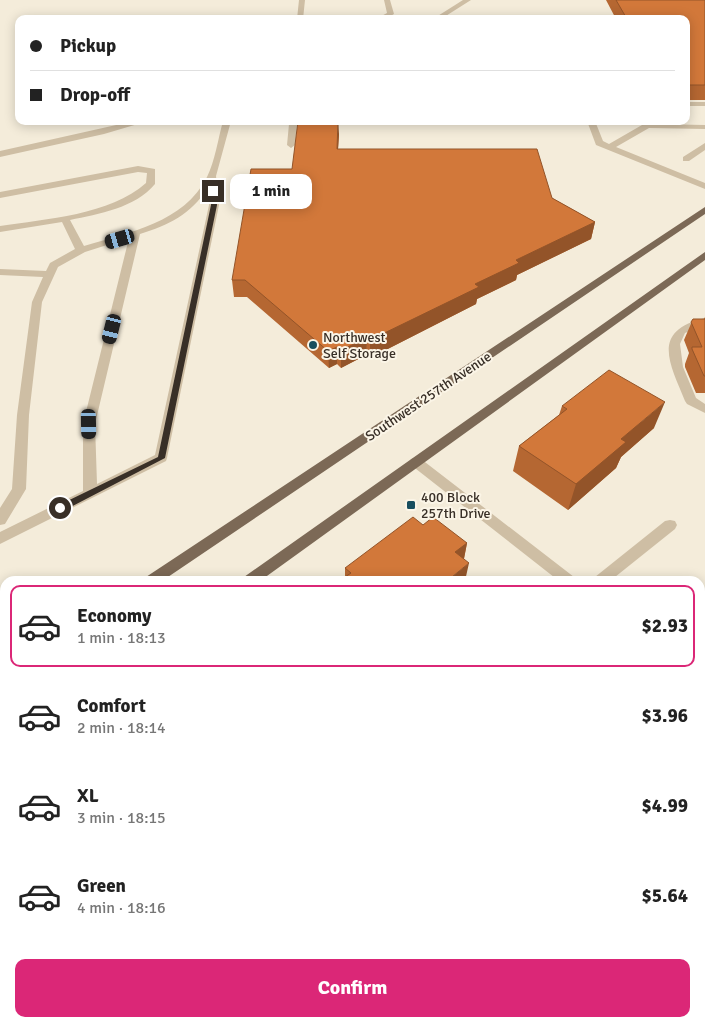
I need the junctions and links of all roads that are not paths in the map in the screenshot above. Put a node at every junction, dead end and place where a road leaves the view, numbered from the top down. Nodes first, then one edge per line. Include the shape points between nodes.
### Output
1 (302, 0) edge
2 (387, 0) edge
3 (468, 0) edge
4 (300, 15) edge
5 (389, 15) edge
6 (443, 15) edge
7 (690, 104) edge
8 (705, 104) edge
9 (127, 125) edge
10 (226, 125) edge
11 (293, 125) edge
12 (593, 125) edge
13 (643, 125) edge
14 (665, 125) edge
15 (705, 127) edge
16 (291, 145) dead end
17 (705, 146) edge
18 (610, 147) junction
19 (0, 154) edge
20 (686, 159) dead end
21 (212, 176) junction
22 (705, 186) edge
23 (0, 195) edge
24 (705, 210) edge
25 (65, 219) junction
26 (0, 229) edge
27 (135, 234) junction
28 (81, 250) junction
29 (705, 255) edge
30 (0, 272) edge
31 (50, 274) junction
32 (705, 321) edge
33 (705, 410) edge
34 (416, 462) junction
35 (90, 494) junction
36 (0, 520) edge
37 (670, 525) dead end
38 (0, 538) edge
39 (158, 576) edge
40 (257, 576) edge
41 (564, 576) edge
42 (606, 576) edge

1 - 4 street
2 - 5 street
3 - 6 street
7 - 8 street
9 - 19 street
10 - 21 street
11 - 16 street
12 - 18 street via 599,142
13 - 18 street
14 - 15 street
17 - 20 street
18 - 22 street
21 - 27 street via 195,201 165,223
21 - 35 street via 214,205 161,458
23 - 25 street via 138,169 152,171 153,184 143,194
24 - 39 main road, Southwest 257th Avenue
25 - 26 street
25 - 28 street
27 - 28 street
27 - 35 street via 89,424
28 - 31 street via 54,265
29 - 34 main road
30 - 31 street
31 - 36 street via 37,302 23,415 19,489
32 - 33 street via 681,331 674,344 677,367 691,401
34 - 40 main road
34 - 41 street
35 - 38 street
37 - 42 street

